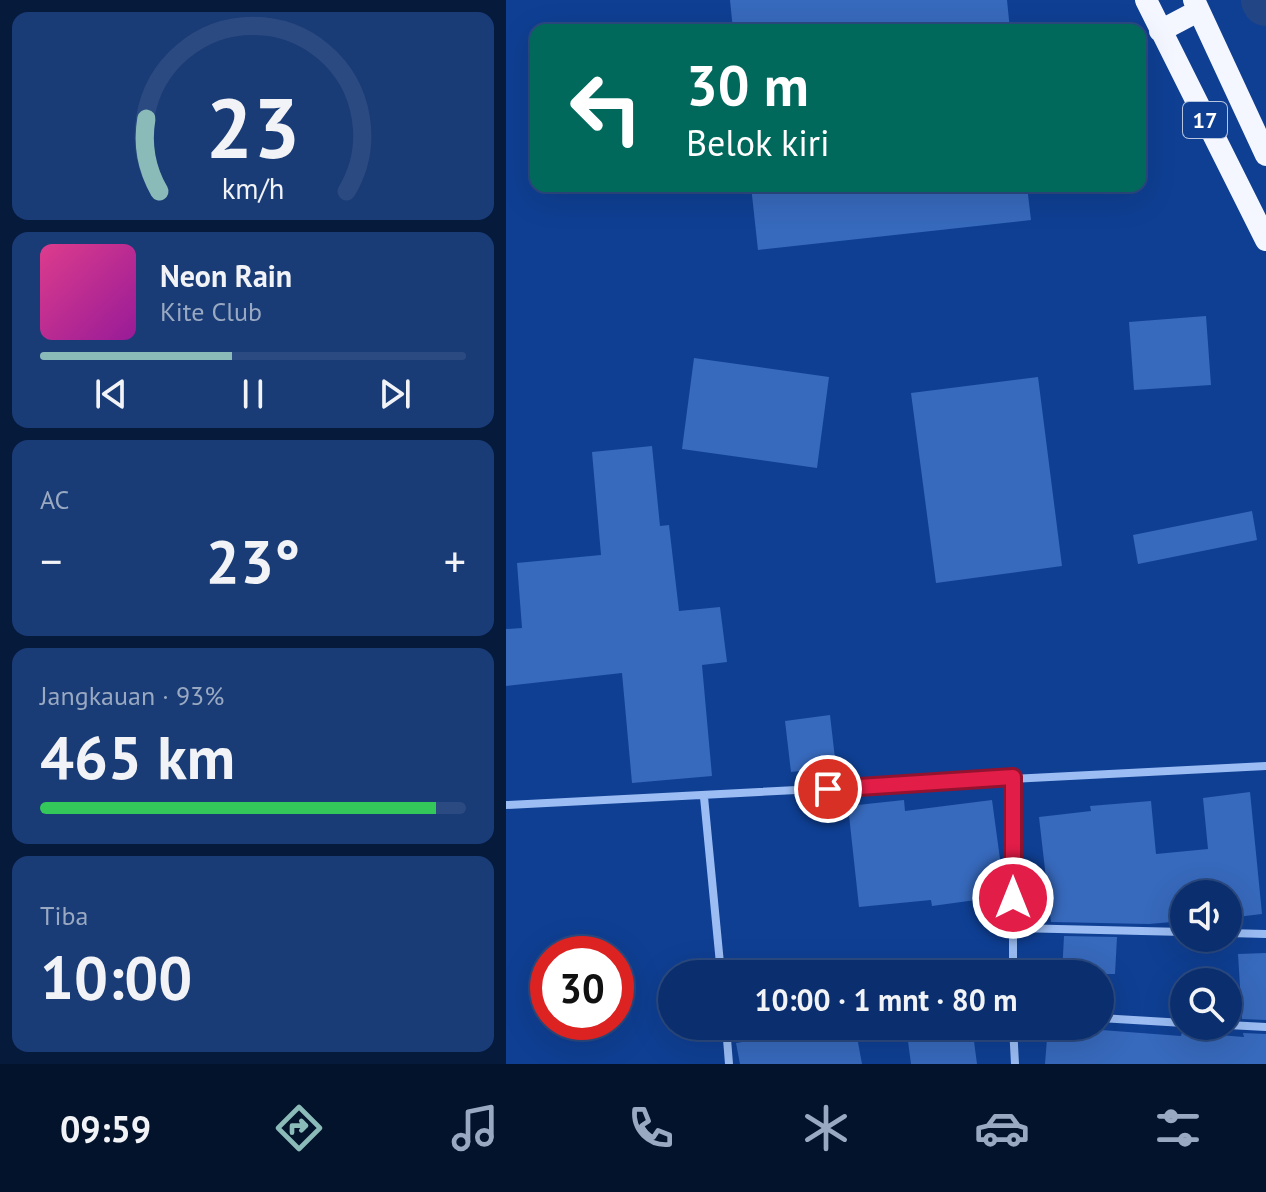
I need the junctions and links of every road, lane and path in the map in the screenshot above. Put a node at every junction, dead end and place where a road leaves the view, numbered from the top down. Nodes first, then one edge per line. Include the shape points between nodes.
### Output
1 (1146, 0) edge
2 (1196, 5) edge
3 (1160, 31) junction
4 (1266, 155) edge
5 (1266, 240) edge
6 (1266, 766) edge
7 (1013, 777) junction
8 (704, 797) junction
9 (506, 805) edge
10 (1013, 928) junction
11 (1170, 932) edge
12 (1242, 933) edge
13 (1266, 934) edge
14 (720, 960) edge
15 (1013, 960) edge
16 (1114, 1019) edge
17 (1170, 1022) edge
18 (1242, 1026) edge
19 (1266, 1027) edge
20 (727, 1040) edge
21 (1014, 1040) edge
22 (729, 1064) edge
23 (1015, 1064) edge

1 - 3 highway, 17
2 - 3 highway
2 - 4 highway, 17
3 - 5 highway, 17
6 - 7 street
7 - 8 street
7 - 10 street
8 - 9 street
8 - 14 street
10 - 11 street
10 - 15 street
12 - 13 street
16 - 17 street
18 - 19 street
20 - 22 street
21 - 23 street

